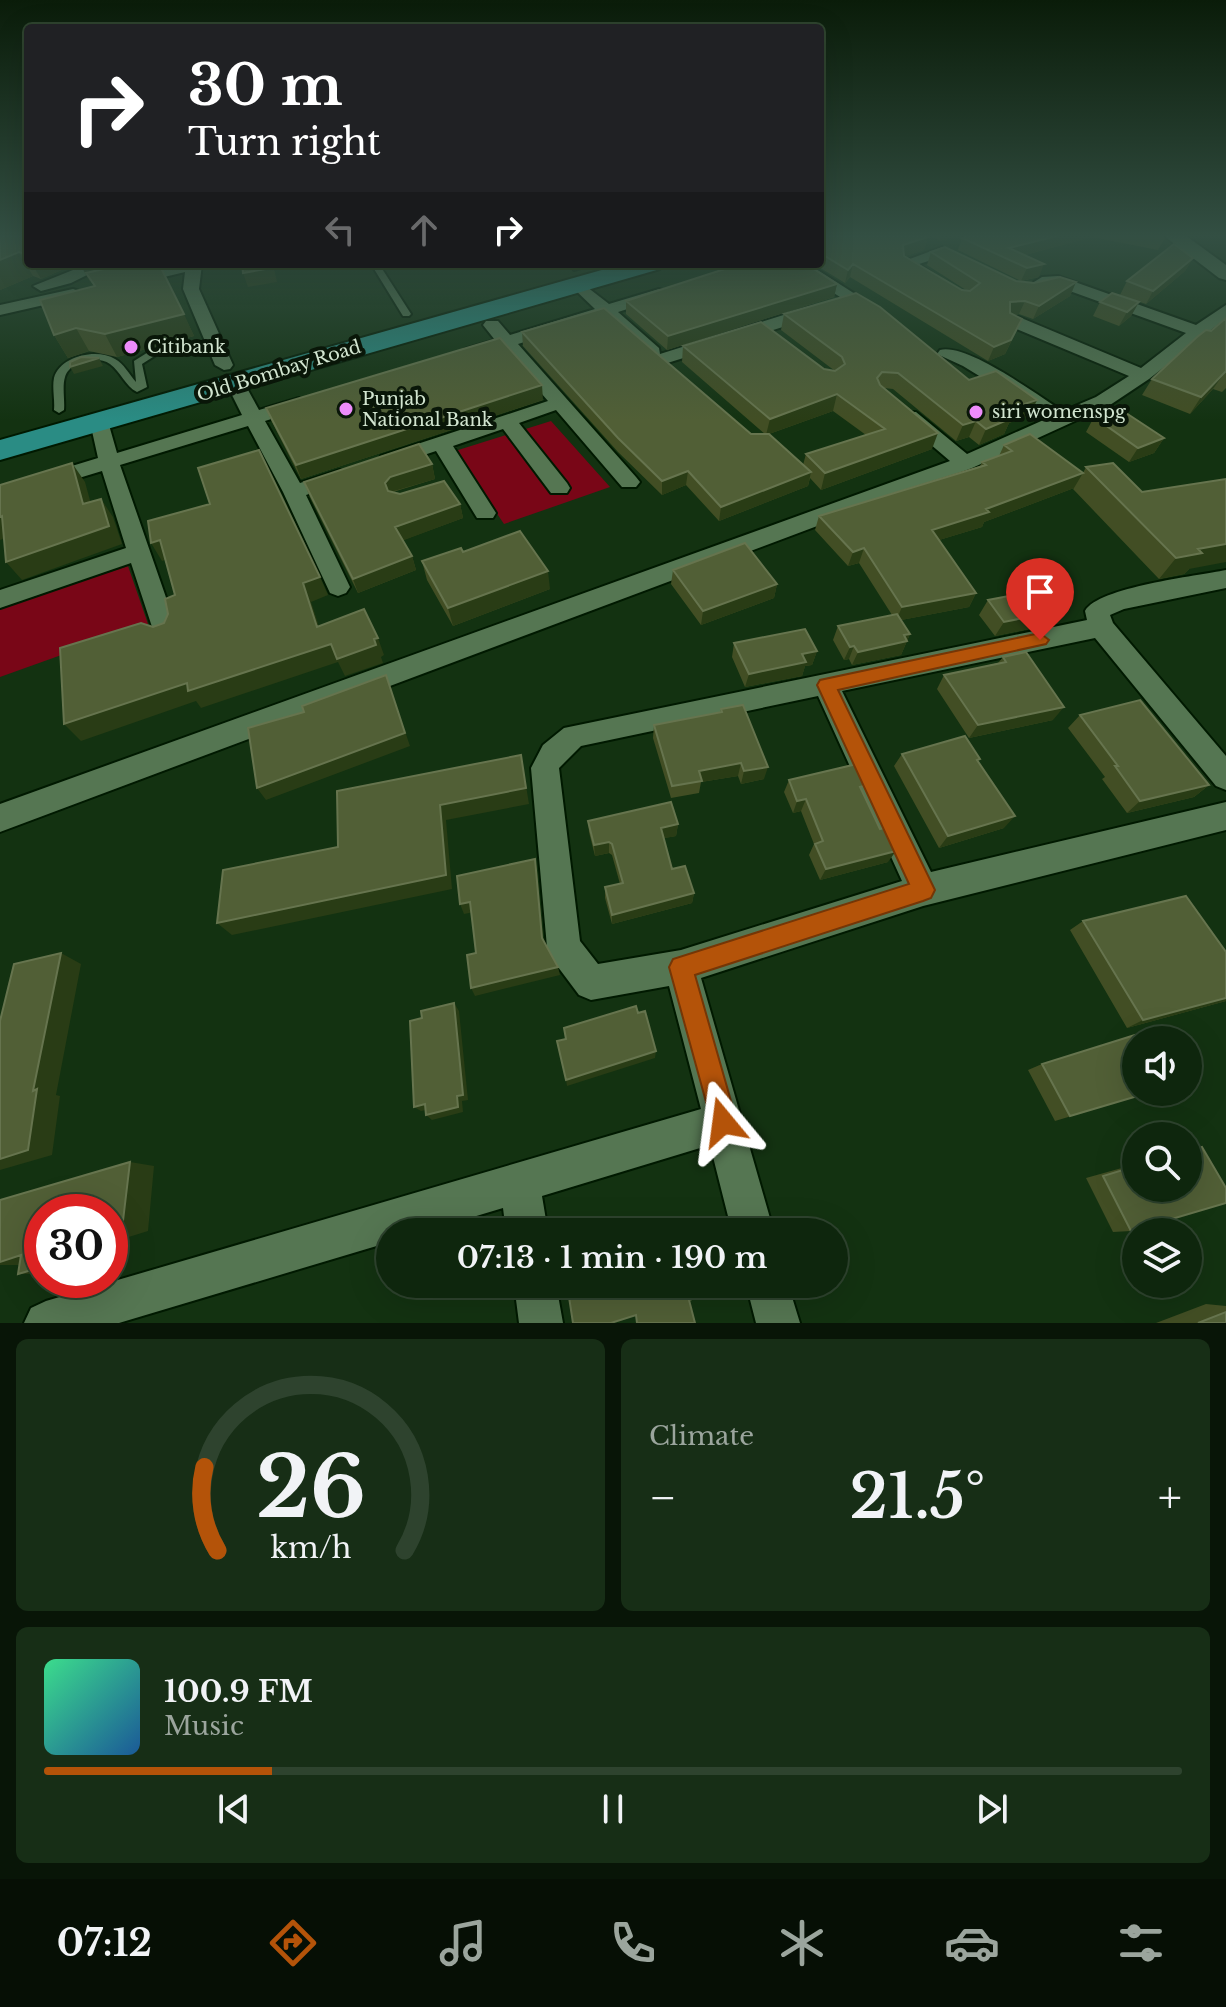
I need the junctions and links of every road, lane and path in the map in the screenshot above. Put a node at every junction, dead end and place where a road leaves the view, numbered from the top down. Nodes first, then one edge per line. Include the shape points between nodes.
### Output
1 (59, 297) edge
2 (195, 297) edge
3 (395, 297) edge
4 (474, 297) edge
5 (529, 297) edge
6 (600, 297) edge
7 (651, 297) edge
8 (849, 297) edge
9 (1102, 297) edge
10 (853, 299) junction
11 (0, 310) edge
12 (1226, 310) edge
13 (610, 311) junction
14 (406, 314) junction
15 (486, 319) junction
16 (889, 320) edge
17 (1013, 321) edge
18 (762, 328) junction
19 (1197, 331) junction
20 (505, 343) junction
21 (785, 345) edge
22 (177, 347) dead end
23 (946, 354) dead end
24 (446, 360) edge
25 (230, 375) junction
26 (1143, 375) junction
27 (140, 388) junction
28 (313, 400) edge
29 (559, 403) junction
30 (896, 405) edge
31 (59, 410) junction
32 (254, 417) junction
33 (1064, 420) junction
34 (507, 421) junction
35 (100, 422) junction
36 (0, 426) edge
37 (442, 444) junction
38 (0, 450) edge
39 (109, 462) junction
40 (965, 463) junction
41 (465, 480) junction
42 (629, 482) dead end
43 (440, 487) edge
44 (559, 488) dead end
45 (294, 492) junction
46 (0, 495) edge
47 (485, 513) dead end
48 (139, 552) junction
49 (1226, 579) edge
50 (338, 587) dead end
51 (0, 599) edge
52 (1101, 627) junction
53 (165, 632) edge
54 (826, 685) junction
55 (1226, 777) edge
56 (1226, 816) edge
57 (0, 818) edge
58 (923, 890) junction
59 (681, 967) junction
60 (723, 1122) junction
61 (520, 1183) junction
62 (525, 1218) edge
63 (749, 1218) edge
64 (537, 1298) edge
65 (771, 1298) edge
66 (46, 1323) edge
67 (541, 1323) edge
68 (778, 1323) edge

1 - 11 street
2 - 25 street
3 - 14 lane
4 - 14 main road
5 - 15 main road, Old Bombay Road
6 - 13 street
7 - 13 street
8 - 10 street
9 - 19 street
10 - 16 street
10 - 18 street
12 - 19 street
13 - 18 street via 667,365
13 - 20 street
14 - 25 main road
15 - 20 street
15 - 25 main road, Old Bombay Road
17 - 26 street
18 - 21 street
19 - 26 street
20 - 24 street
20 - 29 street
22 - 27 lane via 137,363
23 - 33 street via 969,362
25 - 27 main road
25 - 32 street
25 - 35 main road, Old Bombay Road
26 - 33 street
27 - 31 main road
27 - 31 lane via 103,356 80,360 59,377
28 - 32 street
29 - 34 street
29 - 42 street
30 - 40 street
31 - 36 main road
32 - 39 street
32 - 45 street
33 - 40 street
34 - 37 street
34 - 44 street
35 - 38 main road, Old Bombay Road
35 - 39 street
37 - 41 street
37 - 45 street
39 - 46 street
39 - 48 street
40 - 57 street
41 - 43 street
41 - 47 street
45 - 50 street
48 - 51 street
48 - 53 street
49 - 52 street via 1118,601 1097,611
52 - 54 street
52 - 55 street
54 - 58 street
54 - 59 street via 574,736 548,758 564,947 591,983
56 - 58 street
58 - 59 street
59 - 60 street
60 - 61 street
60 - 63 street
61 - 62 street
61 - 66 street
64 - 67 street
65 - 68 street

